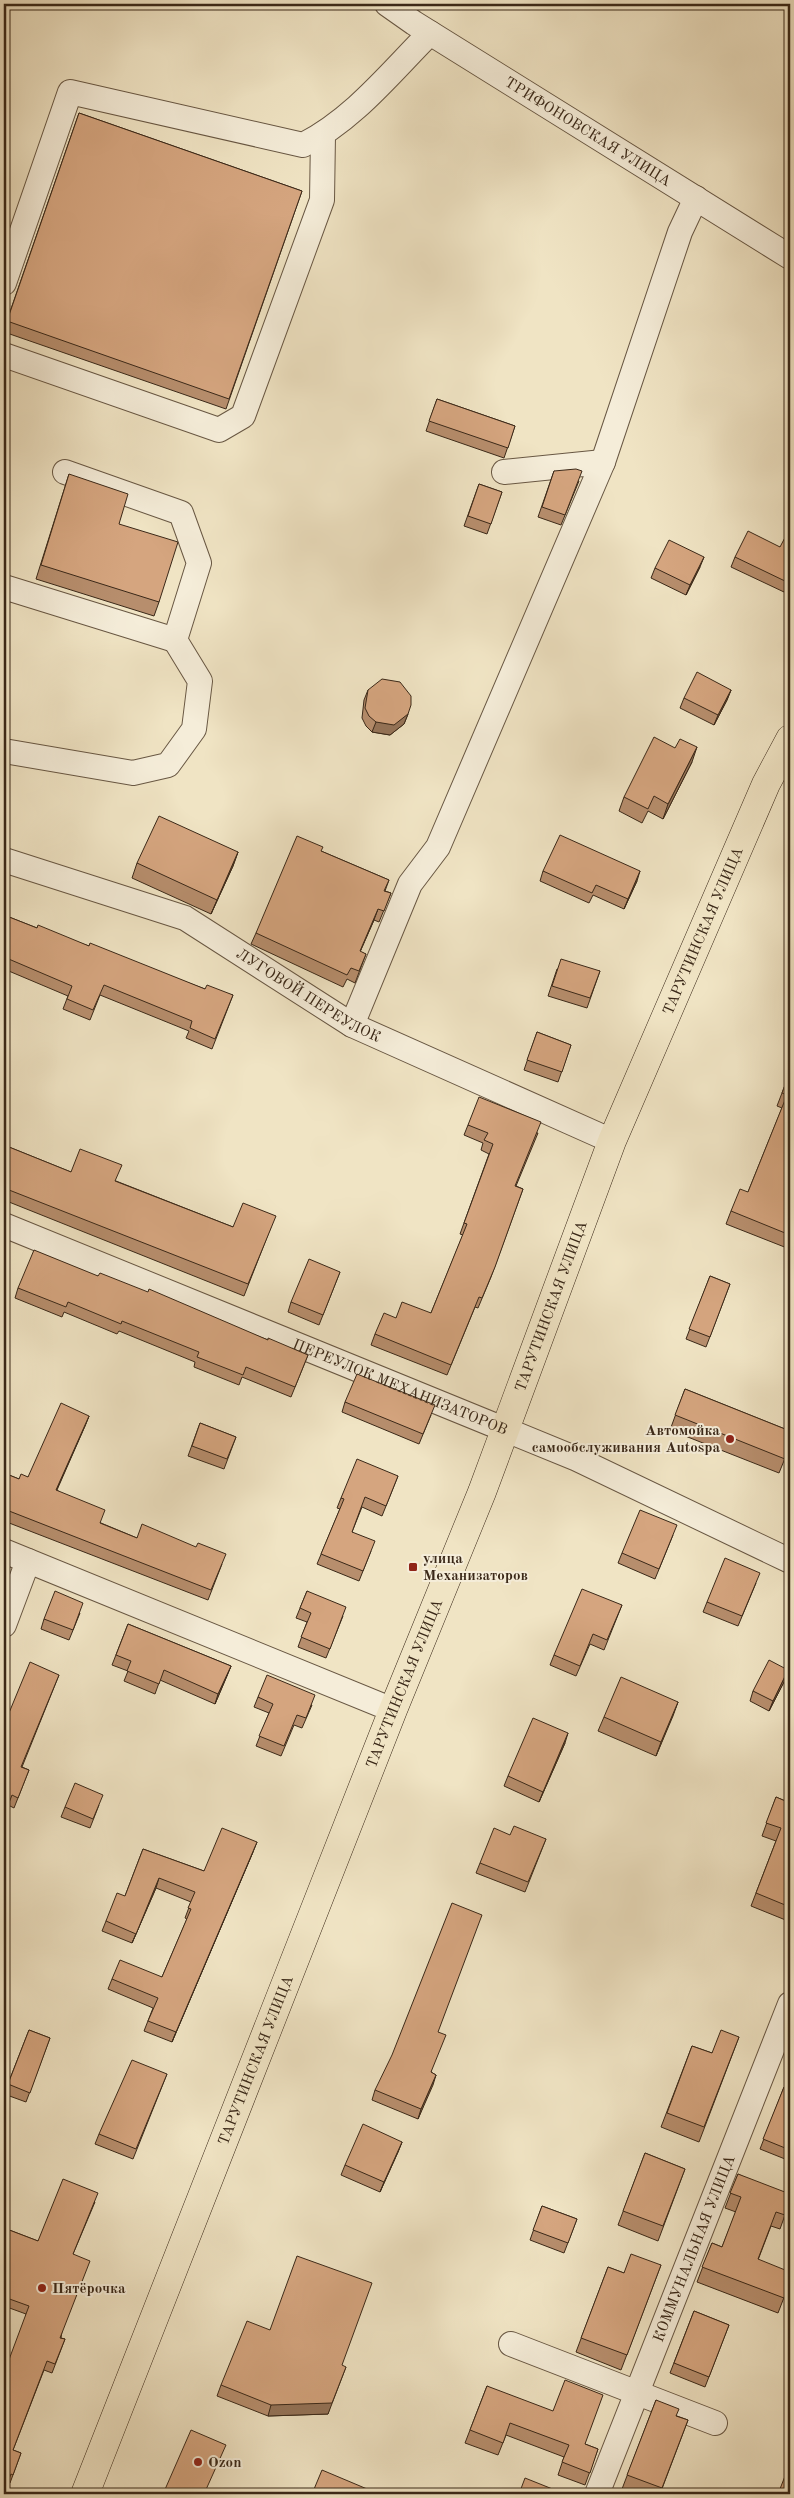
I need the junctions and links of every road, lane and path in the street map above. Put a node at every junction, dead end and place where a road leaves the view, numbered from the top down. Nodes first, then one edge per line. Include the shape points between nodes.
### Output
1 (387, 4) edge
2 (430, 32) junction
3 (323, 135) junction
4 (696, 198) junction
5 (790, 257) edge
6 (4, 283) edge
7 (4, 355) edge
8 (604, 462) junction
9 (65, 472) dead end
10 (504, 472) dead end
11 (4, 587) edge
12 (175, 640) junction
13 (790, 740) edge
14 (4, 751) edge
15 (4, 860) edge
16 (352, 1025) junction
17 (612, 1141) junction
18 (4, 1225) edge
19 (505, 1428) junction
20 (4, 1551) edge
21 (28, 1561) junction
22 (790, 1561) edge
23 (4, 1625) edge
24 (393, 1710) junction
25 (790, 2004) edge
26 (782, 2049) edge
27 (511, 2344) dead end
28 (637, 2392) junction
29 (715, 2422) dead end
30 (85, 2494) edge
31 (597, 2494) edge

1 - 2 street, ТРИФОНОВСКАЯ УЛИЦА
2 - 3 street via 355,110
2 - 4 street, ТРИФОНОВСКАЯ УЛИЦА
3 - 6 street via 303,145 70,92
3 - 7 street via 322,200 243,416 219,430
4 - 5 street, ТРИФОНОВСКАЯ УЛИЦА
4 - 8 street via 680,232
8 - 10 street
8 - 16 street via 438,847 410,884
9 - 12 street via 182,513 200,562
11 - 12 street
12 - 14 street via 200,681 194,729 168,765 133,773
13 - 17 main road, ТАРУТИНСКАЯ УЛИЦА via 766,784
15 - 16 street, ЛУГОВОЙ ПЕРЕУЛОК via 185,918
16 - 17 street, ЛУГОВОЙ ПЕРЕУЛОК
17 - 19 main road, ТАРУТИНСКАЯ УЛИЦА
18 - 19 street, ПЕРЕУЛОК МЕХАНИЗАТОРОВ
19 - 22 street, ПЕРЕУЛОК МЕХАНИЗАТОРОВ
19 - 24 main road, ТАРУТИНСКАЯ УЛИЦА
20 - 21 street
21 - 23 street
21 - 24 street
24 - 30 main road, ТАРУТИНСКАЯ УЛИЦА
25 - 26 street, КОММУНАЛЬНАЯ УЛИЦА
26 - 28 street, КОММУНАЛЬНАЯ УЛИЦА
27 - 28 street
28 - 29 street
28 - 31 street, КОММУНАЛЬНАЯ УЛИЦА

